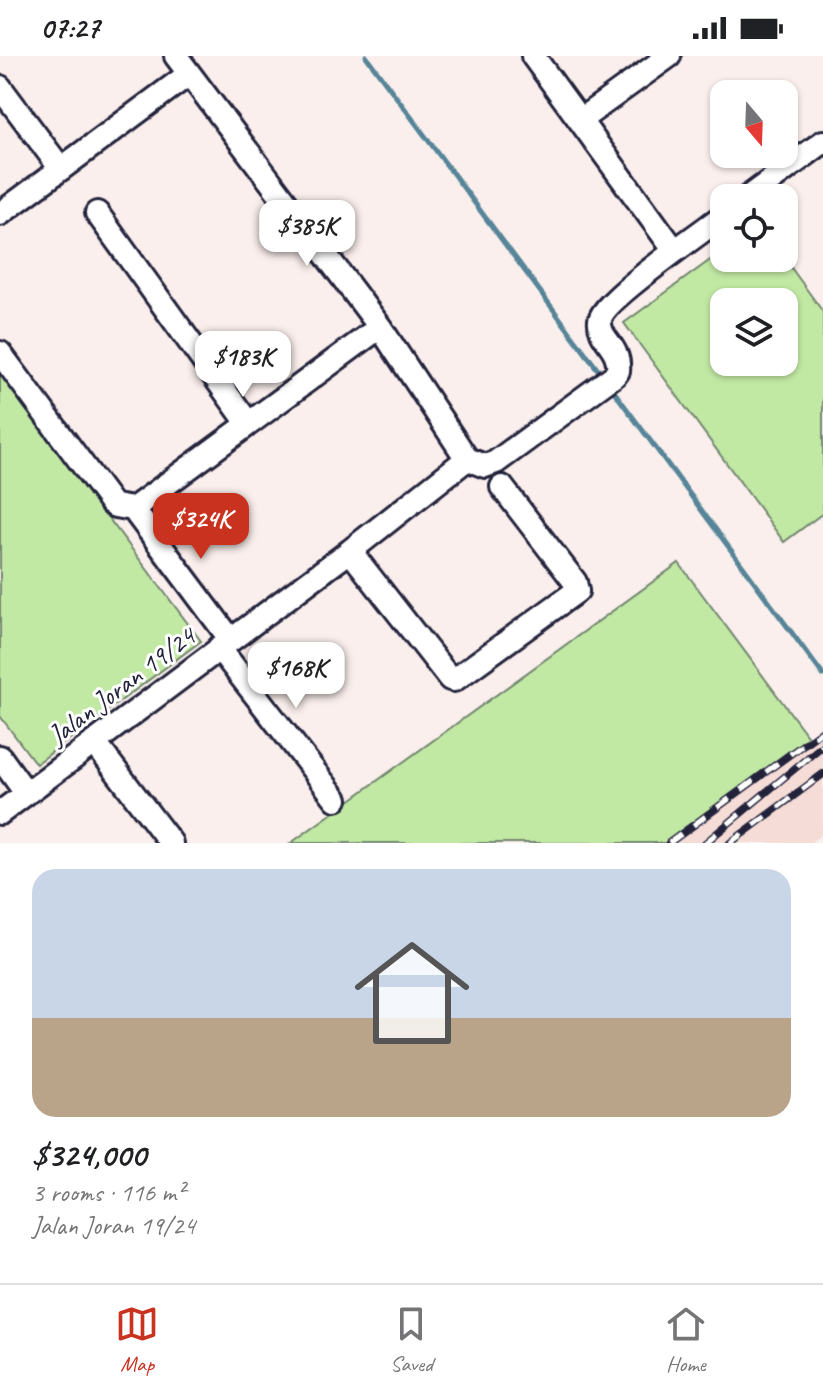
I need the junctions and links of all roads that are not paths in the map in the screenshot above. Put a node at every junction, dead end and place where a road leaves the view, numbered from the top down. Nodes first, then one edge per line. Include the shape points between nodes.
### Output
1 (533, 56) edge
2 (669, 56) edge
3 (183, 65) edge
4 (0, 87) edge
5 (580, 120) junction
6 (823, 142) edge
7 (61, 169) junction
8 (766, 184) edge
9 (97, 213) dead end
10 (0, 214) edge
11 (710, 225) edge
12 (675, 251) junction
13 (380, 327) junction
14 (0, 353) edge
15 (248, 423) junction
16 (467, 459) junction
17 (502, 487) dead end
18 (133, 509) junction
19 (350, 551) junction
20 (225, 644) junction
21 (94, 742) junction
22 (0, 757) edge
23 (26, 793) junction
24 (336, 799) dead end
25 (0, 813) edge
26 (171, 843) edge

1 - 5 street
2 - 5 street
3 - 7 street
3 - 13 street
4 - 7 street
5 - 12 street
6 - 8 street
7 - 10 street
9 - 15 street
11 - 12 street
12 - 16 street via 602,313 601,331 619,359 615,375 496,462 485,466
13 - 15 street
13 - 16 street
14 - 18 street via 111,503
15 - 18 street
16 - 19 street, Jalan Joran 19/24
17 - 19 street via 577,591 454,680
18 - 20 street
19 - 20 street, Jalan Joran 19/24
20 - 21 street, Jalan Joran 19/24
20 - 24 street
21 - 23 street, Jalan Joran 19/24
21 - 26 street
22 - 23 street
23 - 25 street, Jalan Joran 19/24

